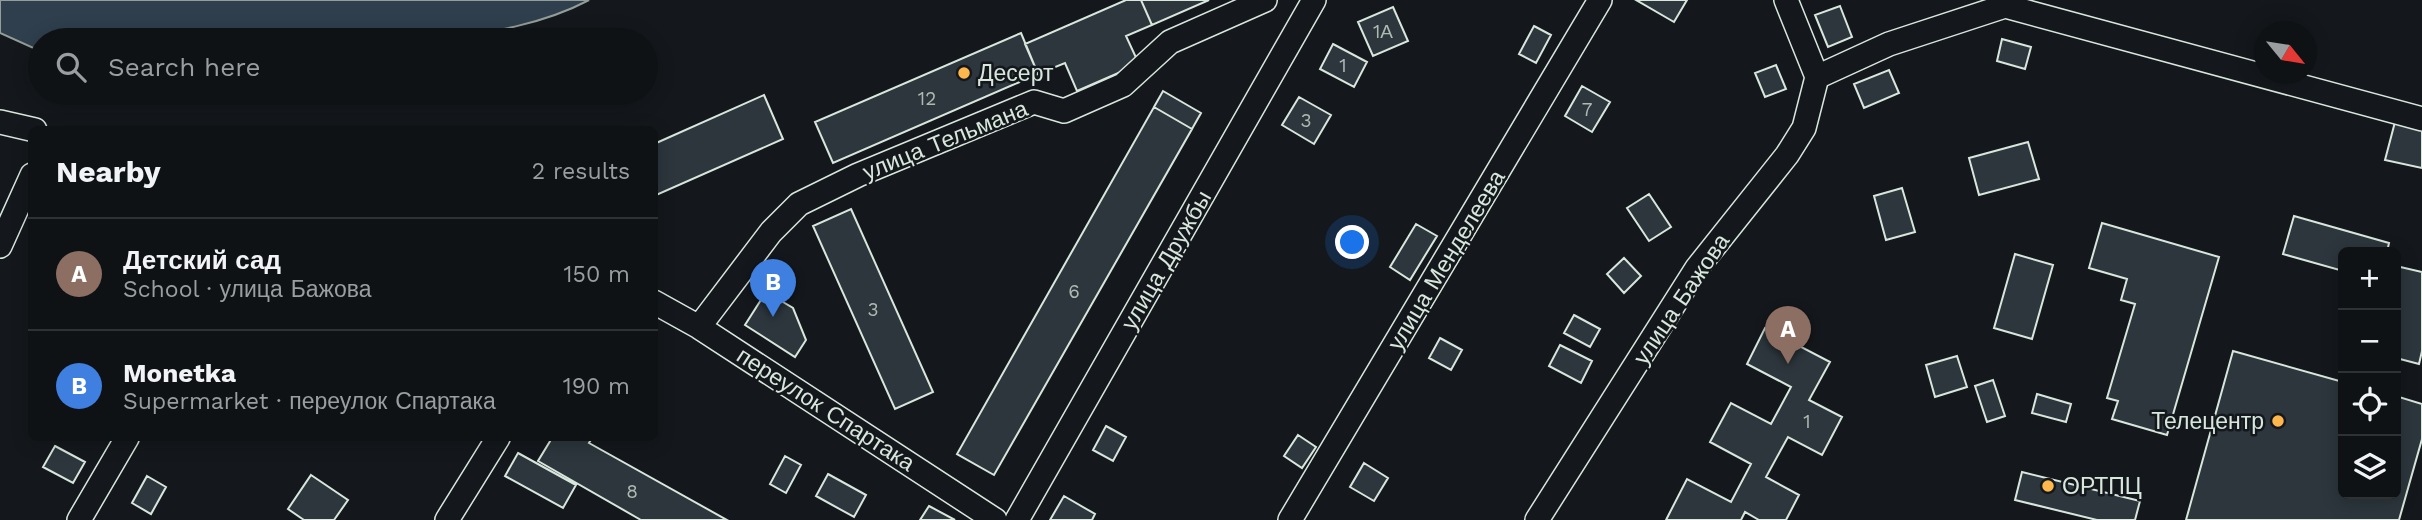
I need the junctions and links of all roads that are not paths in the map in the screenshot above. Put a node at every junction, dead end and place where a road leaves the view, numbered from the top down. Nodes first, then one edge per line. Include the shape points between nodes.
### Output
1 (1265, 0) edge
2 (1314, 0) edge
3 (1600, 0) edge
4 (1786, 0) edge
5 (1818, 77) junction
6 (2422, 118) edge
7 (0, 122) edge
8 (28, 128) edge
9 (28, 184) edge
10 (0, 246) edge
11 (658, 304) edge
12 (699, 327) junction
13 (125, 441) edge
14 (496, 441) edge
15 (79, 520) edge
16 (447, 520) edge
17 (995, 520) edge
18 (1017, 520) edge
19 (1290, 520) edge
20 (1537, 520) edge

1 - 12 street, улица Тельмана via 1170,42 1123,85 1076,106 1064,111 1034,102 799,204 771,232
2 - 18 street, улица Дружбы
3 - 19 street, улица Менделеева
4 - 5 street
5 - 6 street via 1889,44 2005,6
5 - 20 street, улица Бажова via 1804,128 1787,155 1697,268
7 - 8 street
9 - 10 street
11 - 12 street, переулок Спартака
12 - 17 street, переулок Спартака
13 - 15 street
14 - 16 street

